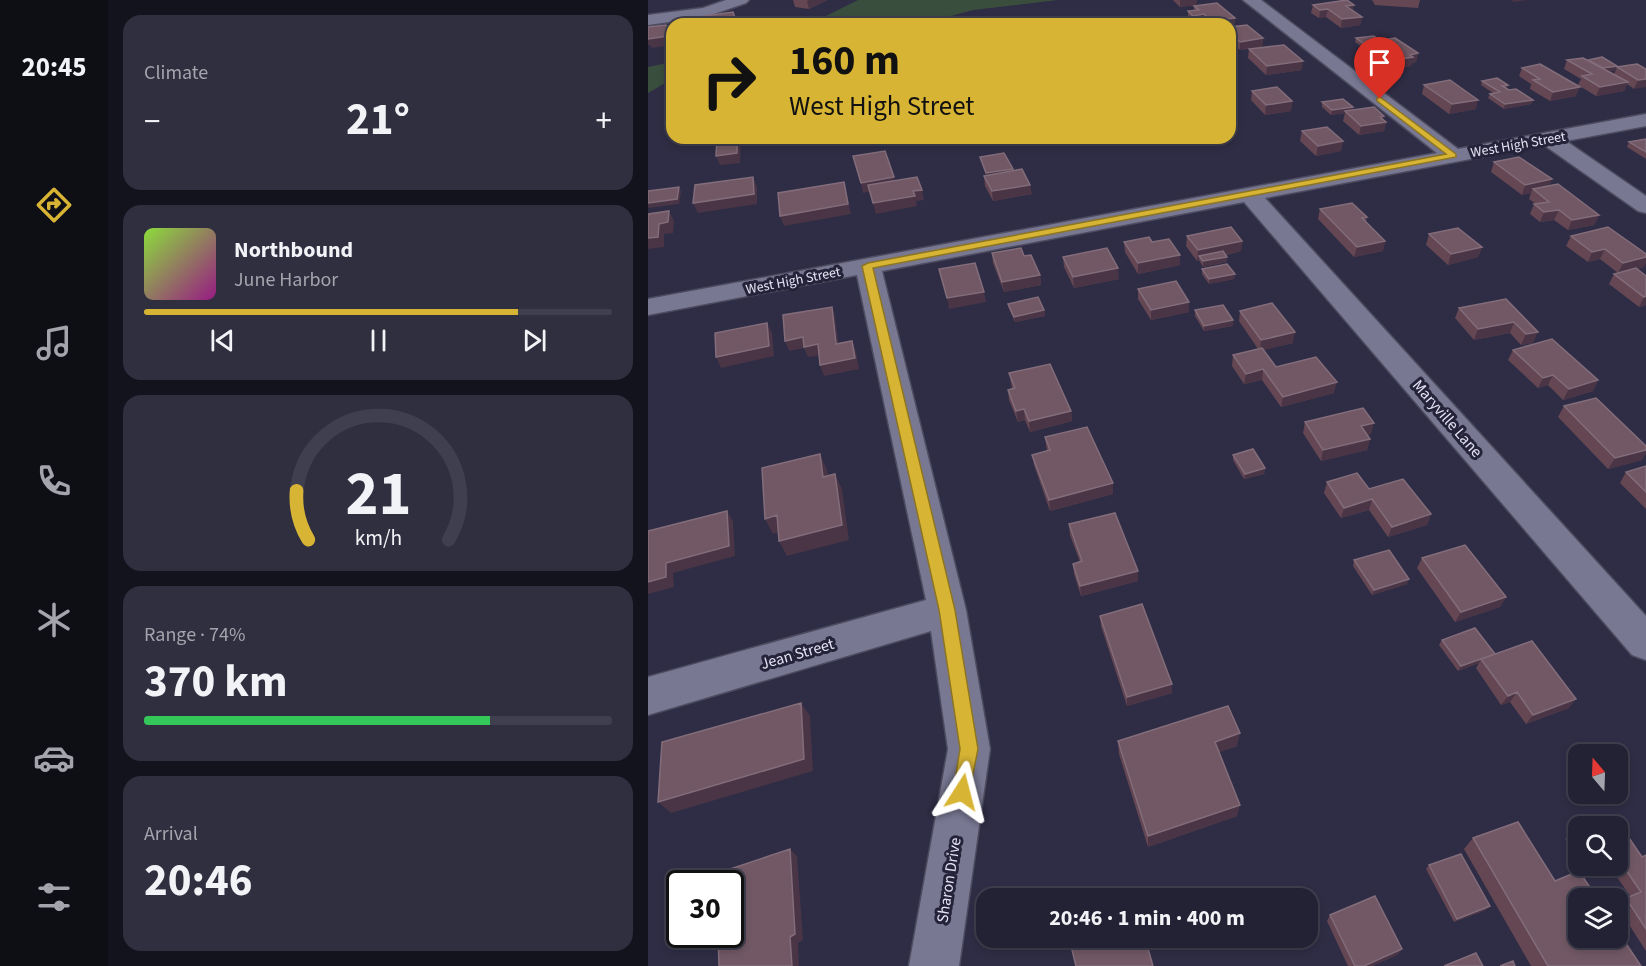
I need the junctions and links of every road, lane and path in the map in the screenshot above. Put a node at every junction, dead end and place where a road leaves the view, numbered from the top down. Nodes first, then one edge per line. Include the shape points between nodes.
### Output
1 (741, 0) edge
2 (1251, 0) edge
3 (648, 20) edge
4 (1646, 120) edge
5 (1549, 139) junction
6 (1453, 155) junction
7 (1250, 194) junction
8 (1646, 206) edge
9 (868, 266) junction
10 (648, 308) edge
11 (947, 610) junction
12 (1646, 643) edge
13 (648, 696) edge
14 (934, 966) edge

1 - 3 street via 705,12
2 - 6 street
4 - 5 street, West High Street
5 - 6 street, West High Street
5 - 8 street
6 - 7 street, West High Street
7 - 9 street, West High Street
7 - 12 street, Maryville Lane
9 - 10 street, West High Street
9 - 11 street, Sharon Drive
11 - 13 street, Jean Street
11 - 14 street, Sharon Drive via 969,749

